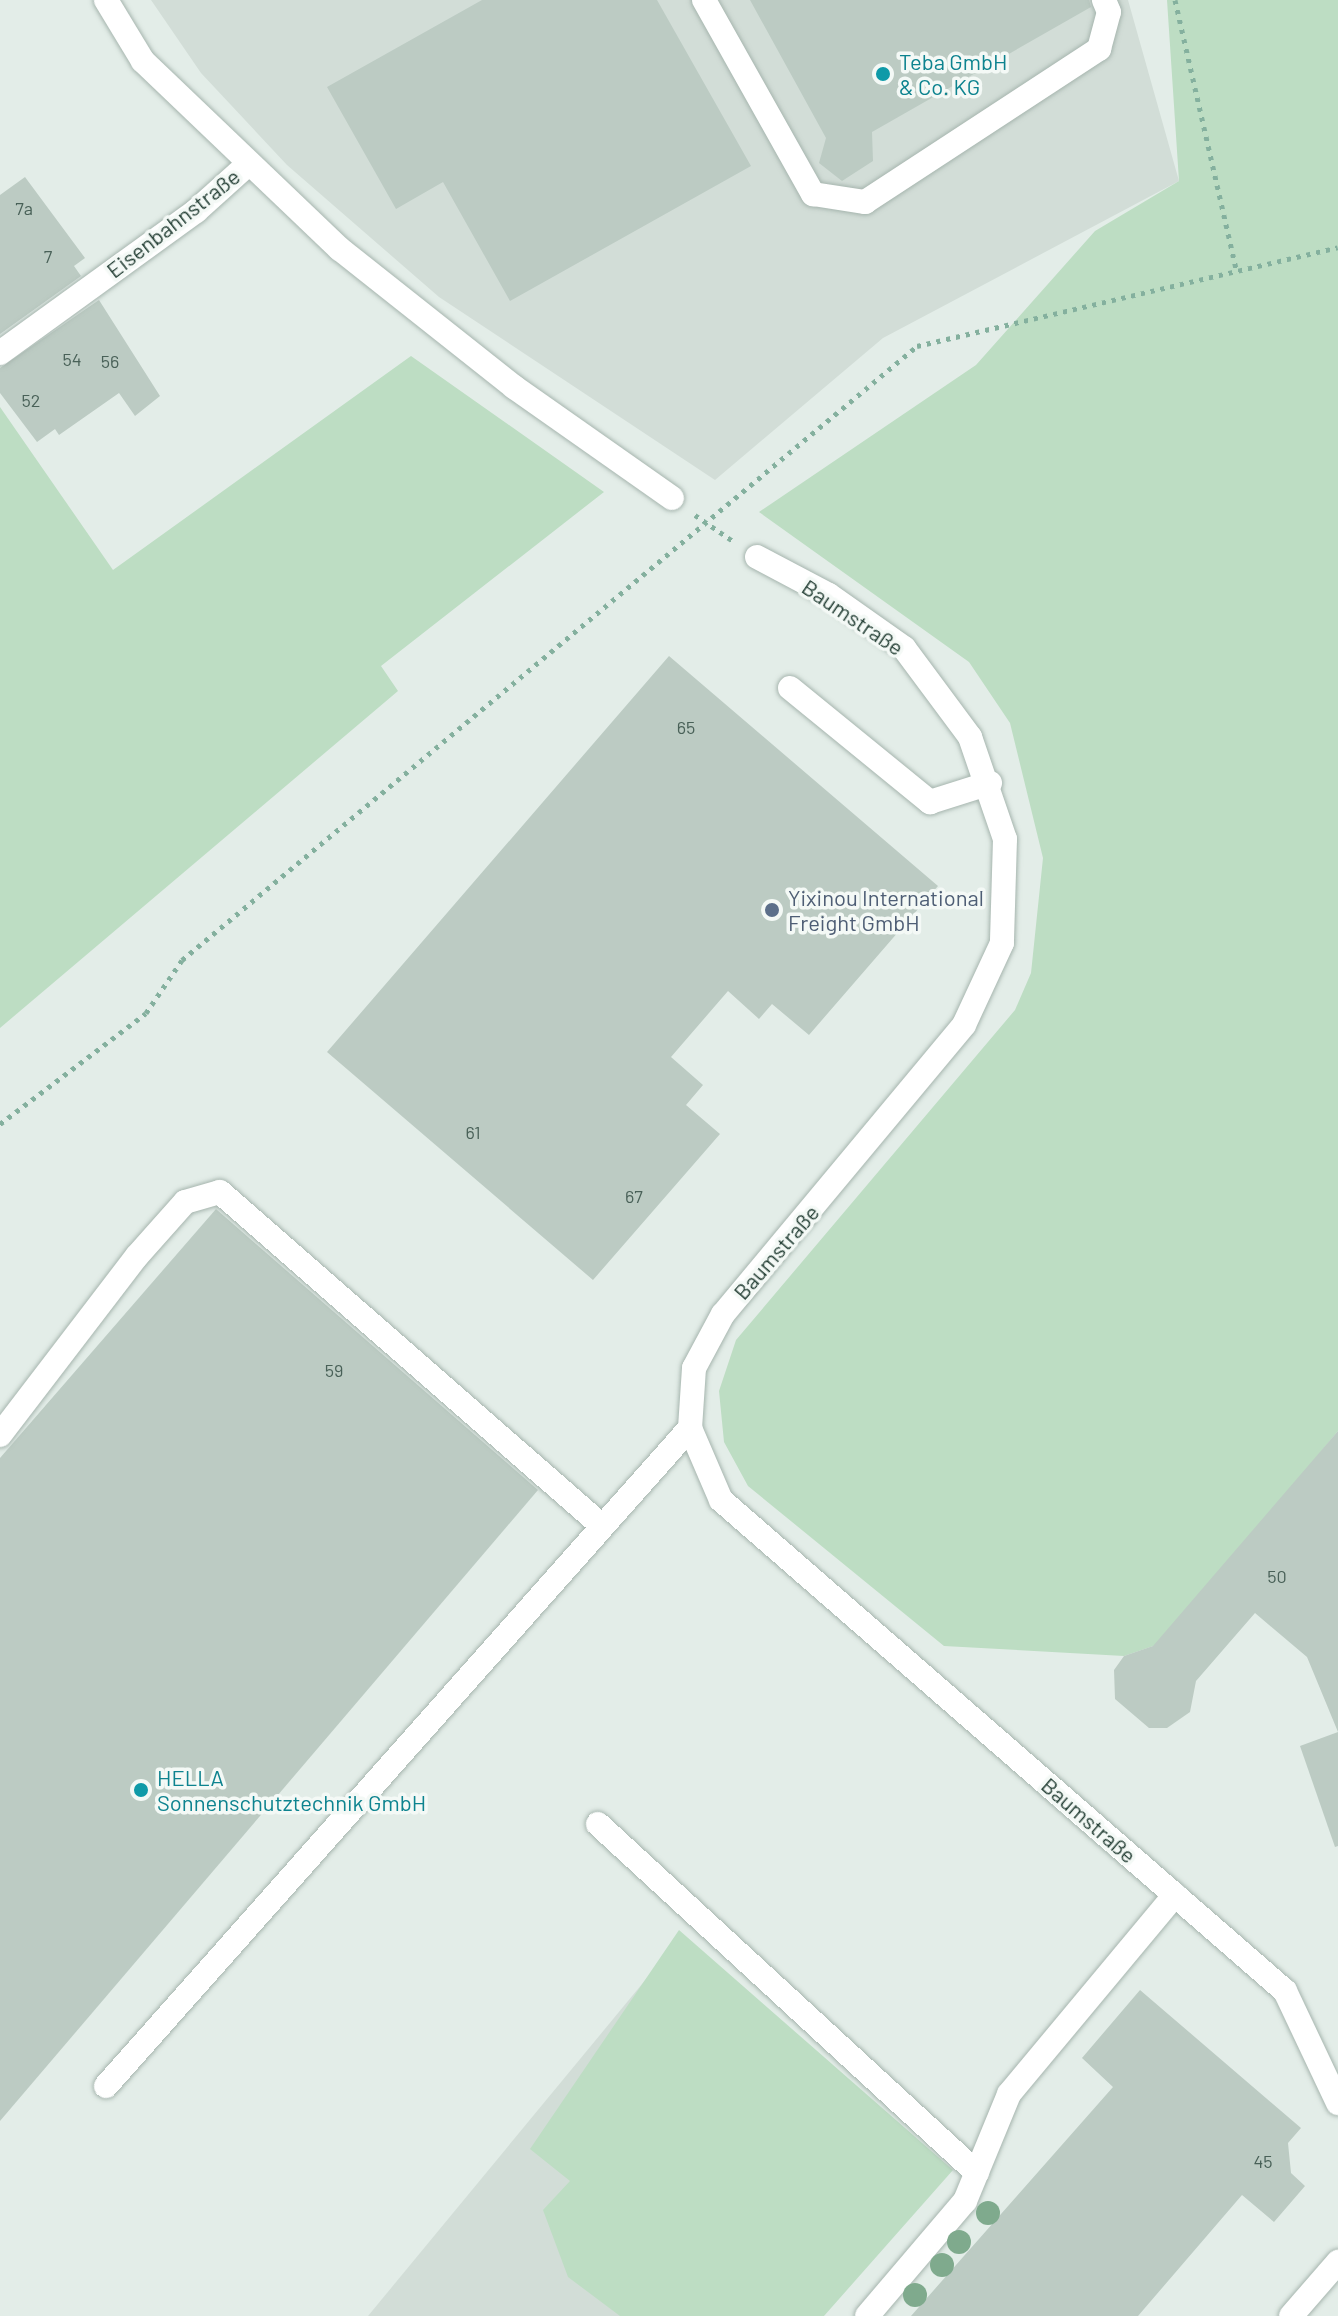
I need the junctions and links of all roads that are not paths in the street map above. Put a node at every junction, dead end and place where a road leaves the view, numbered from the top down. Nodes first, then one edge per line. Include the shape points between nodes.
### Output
1 (106, 0) edge
2 (704, 0) edge
3 (1104, 0) edge
4 (247, 165) junction
5 (0, 353) edge
6 (672, 498) dead end
7 (757, 557) dead end
8 (790, 688) dead end
9 (990, 783) junction
10 (690, 1428) junction
11 (0, 1435) edge
12 (602, 1526) junction
13 (598, 1824) dead end
14 (1175, 1895) junction
15 (106, 2086) dead end
16 (1338, 2103) edge
17 (977, 2173) junction
18 (1338, 2262) edge
19 (867, 2316) edge
20 (1291, 2316) edge

1 - 4 street, Eisenbahnstraße via 143,61
2 - 3 street via 813,194 865,202 1099,49 1109,12
4 - 5 street, Eisenbahnstraße via 196,211
4 - 6 street via 340,249 514,387
7 - 9 street, Baumstraße via 829,595 904,648 970,737
8 - 9 street via 930,802
9 - 10 street, Baumstraße via 1005,839 1002,943 964,1025 723,1314 694,1368
10 - 12 street
10 - 14 street, Baumstraße via 721,1500
11 - 12 street via 185,1202 220,1192
12 - 15 street
13 - 17 street
14 - 16 street, Baumstraße via 1285,1991
14 - 17 street via 1011,2091
17 - 19 street via 965,2201
18 - 20 street

